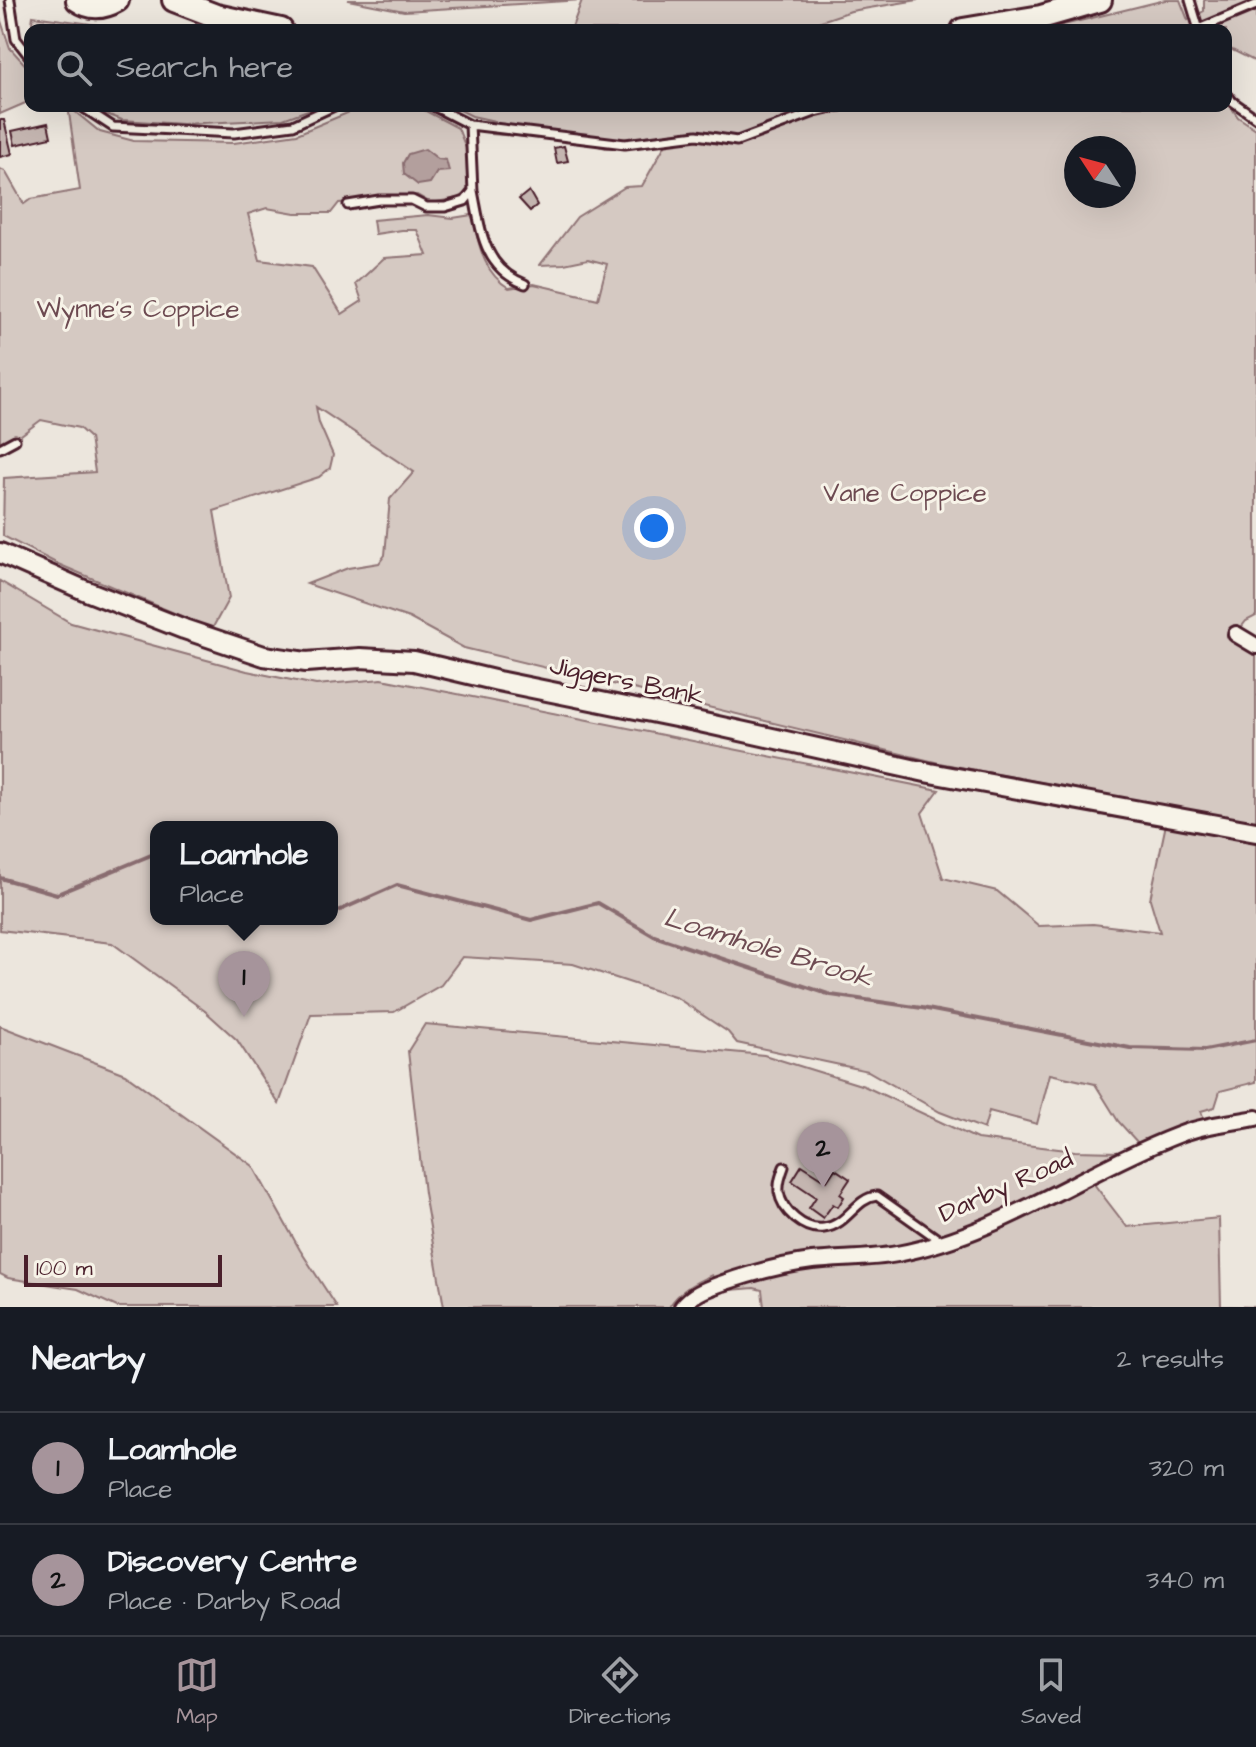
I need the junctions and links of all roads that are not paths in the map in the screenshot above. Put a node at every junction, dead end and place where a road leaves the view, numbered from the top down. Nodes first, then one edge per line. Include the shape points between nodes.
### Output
1 (10, 0) edge
2 (78, 0) edge
3 (117, 0) edge
4 (174, 0) edge
5 (1100, 0) edge
6 (1190, 0) edge
7 (1256, 5) edge
8 (253, 24) edge
9 (999, 24) edge
10 (1197, 24) edge
11 (1210, 24) edge
12 (24, 49) edge
13 (1232, 101) edge
14 (90, 112) edge
15 (321, 112) edge
16 (445, 112) edge
17 (815, 112) edge
18 (1256, 118) edge
19 (470, 125) junction
20 (473, 191) junction
21 (348, 205) dead end
22 (525, 284) dead end
23 (15, 440) dead end
24 (0, 448) edge
25 (0, 553) edge
26 (1236, 634) dead end
27 (1256, 646) edge
28 (1256, 832) edge
29 (1256, 1118) edge
30 (784, 1167) dead end
31 (942, 1242) junction
32 (682, 1307) edge

1 - 12 lane via 16,39
2 - 3 main road via 99,7
4 - 8 main road
5 - 9 main road
6 - 10 lane
7 - 11 lane
13 - 18 lane
14 - 15 lane via 113,127 234,133 293,125
16 - 19 lane
17 - 19 lane via 737,141 697,135 625,144
19 - 20 lane
20 - 21 lane via 465,201 445,207 412,200
20 - 22 lane via 483,242 501,269
23 - 24 lane
25 - 28 street, Jiggers Bank via 99,596 264,656 306,662 414,661 930,773
26 - 27 street
29 - 31 street, Darby Road via 1178,1135 997,1222
30 - 31 lane via 780,1197 806,1226 834,1225 866,1198 877,1196
31 - 32 street, Darby Road via 896,1254 757,1272 700,1292

